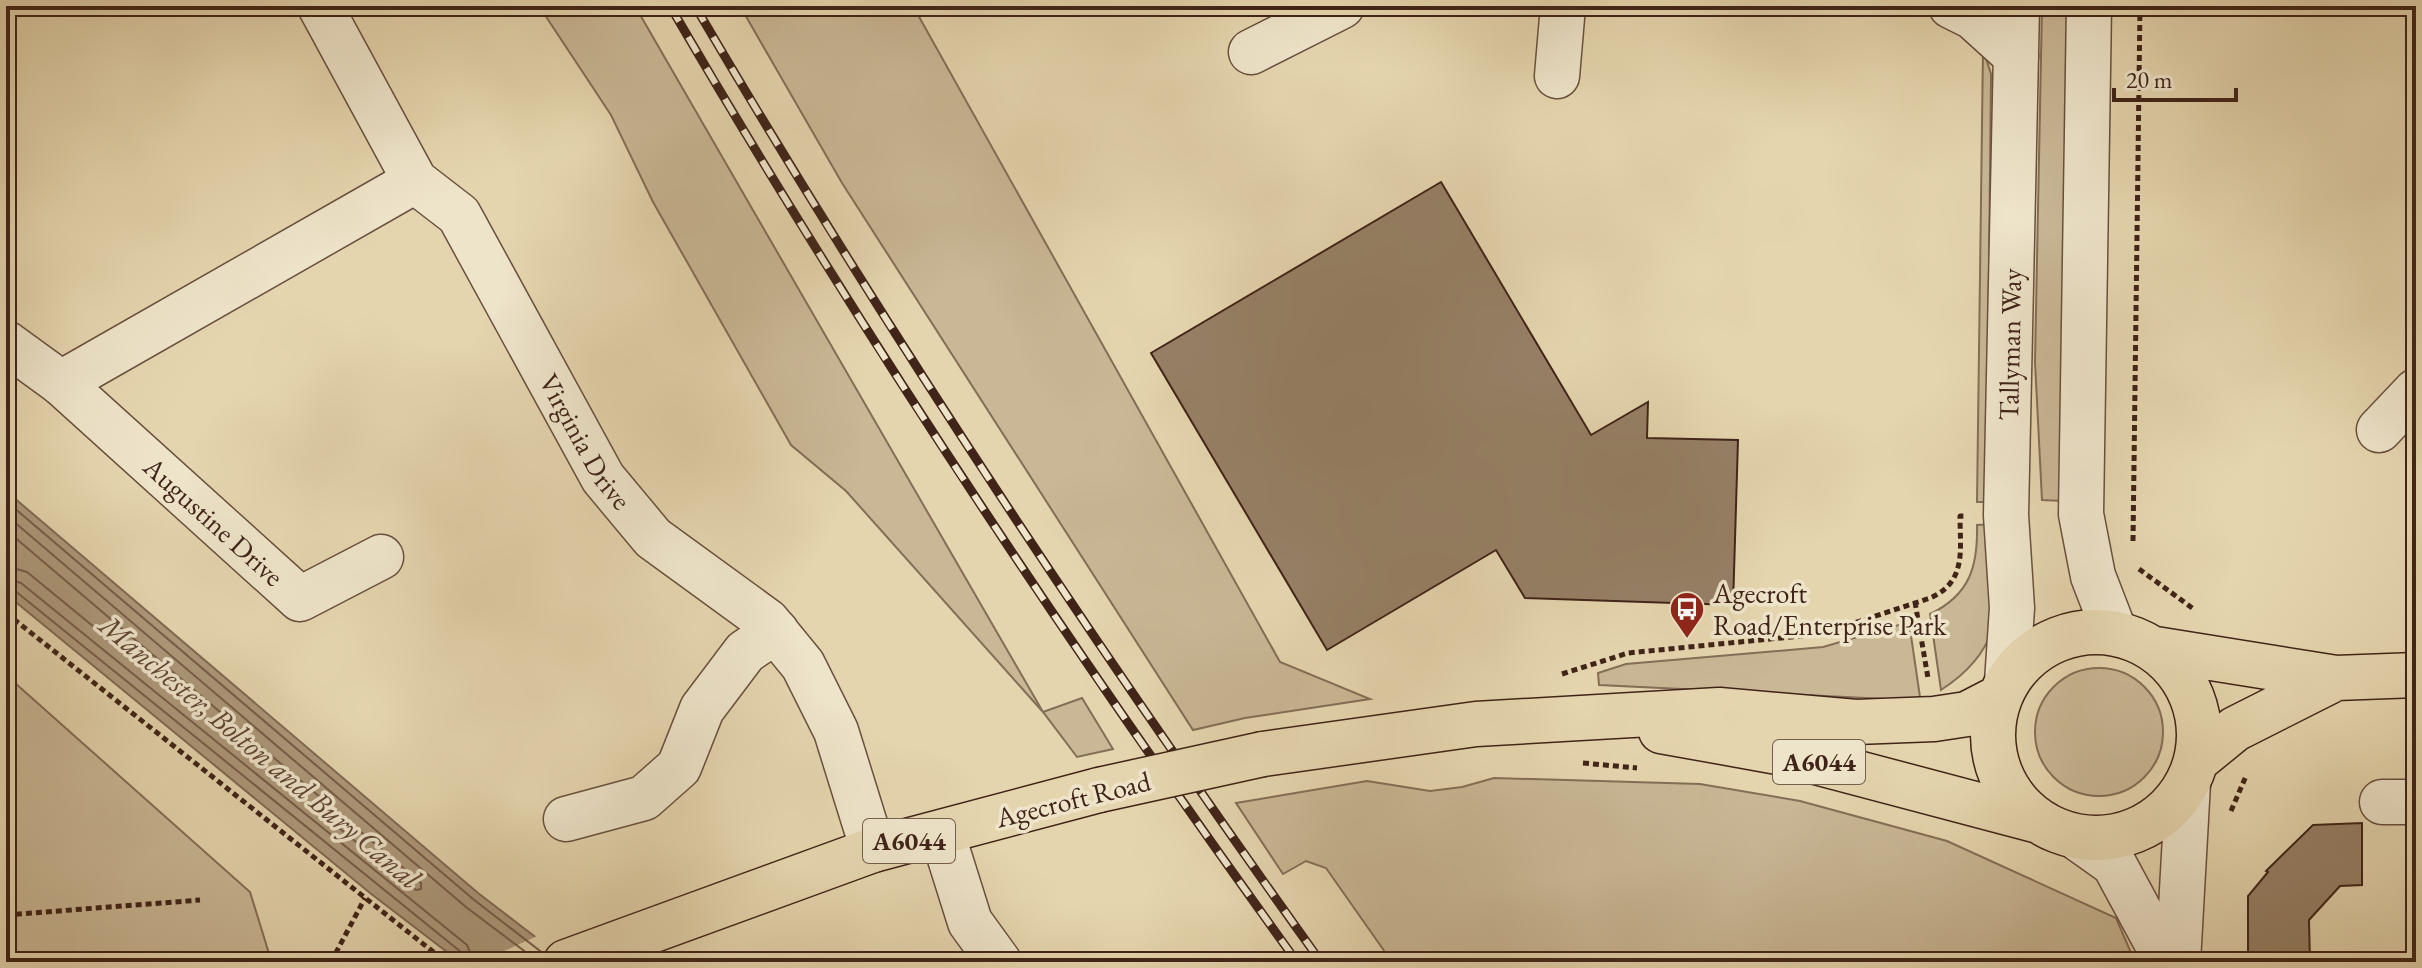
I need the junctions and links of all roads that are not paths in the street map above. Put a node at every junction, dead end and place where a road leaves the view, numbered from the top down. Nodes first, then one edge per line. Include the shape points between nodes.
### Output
1 (320, 6) edge
2 (1342, 6) edge
3 (1563, 6) edge
4 (1951, 6) edge
5 (2017, 6) edge
6 (2089, 6) edge
7 (1251, 52) dead end
8 (2016, 56) junction
9 (1557, 76) dead end
10 (415, 181) junction
11 (6, 343) edge
12 (61, 383) junction
13 (2416, 391) edge
14 (2379, 430) dead end
15 (381, 557) dead end
16 (776, 631) junction
17 (2115, 633) junction
18 (2155, 649) junction
19 (2416, 675) edge
20 (2336, 678) junction
21 (2002, 690) junction
22 (1600, 720) junction
23 (2193, 772) junction
24 (566, 819) dead end
25 (2035, 820) junction
26 (942, 833) junction
27 (2076, 837) junction
28 (873, 850) junction
29 (566, 962) edge
30 (999, 962) edge
31 (2167, 962) edge
32 (2178, 962) edge

1 - 10 street, Virginia Drive
2 - 7 street
3 - 9 street
4 - 8 street via 1973,17
5 - 8 street, Tallyman Way
6 - 17 street via 2081,514 2093,576
8 - 21 street, Tallyman Way via 2006,515 2012,608
10 - 12 street
10 - 16 street, Virginia Drive via 459,215 603,478 626,509 653,538
11 - 12 street, Augustine Drive
12 - 15 street, Augustine Drive via 300,599
13 - 14 street
16 - 24 street via 745,652 702,709 679,767 644,798
16 - 28 street, Virginia Drive via 822,696
17 - 18 main road
17 - 21 main road via 2083,632 2053,641 2027,658
18 - 20 main road
18 - 23 main road via 2174,666 2197,710 2200,736
19 - 20 main road
20 - 23 main road via 2235,729
21 - 22 main road, Agecroft Road / A6044 via 1967,714 1934,719 1856,722 1719,710
21 - 25 main road via 1992,731 1996,765 2011,795
22 - 25 main road, Agecroft Road / A6044 via 1778,752
22 - 26 main road, Agecroft Road / A6044, bridge via 1476,724 1263,754 1099,790
23 - 27 main road via 2168,809 2141,829 2098,839
23 - 32 street
25 - 27 main road
26 - 28 main road, Agecroft Road / A6044
26 - 30 street via 970,922
27 - 31 street via 2114,864
28 - 29 main road, Agecroft Road / A6044

